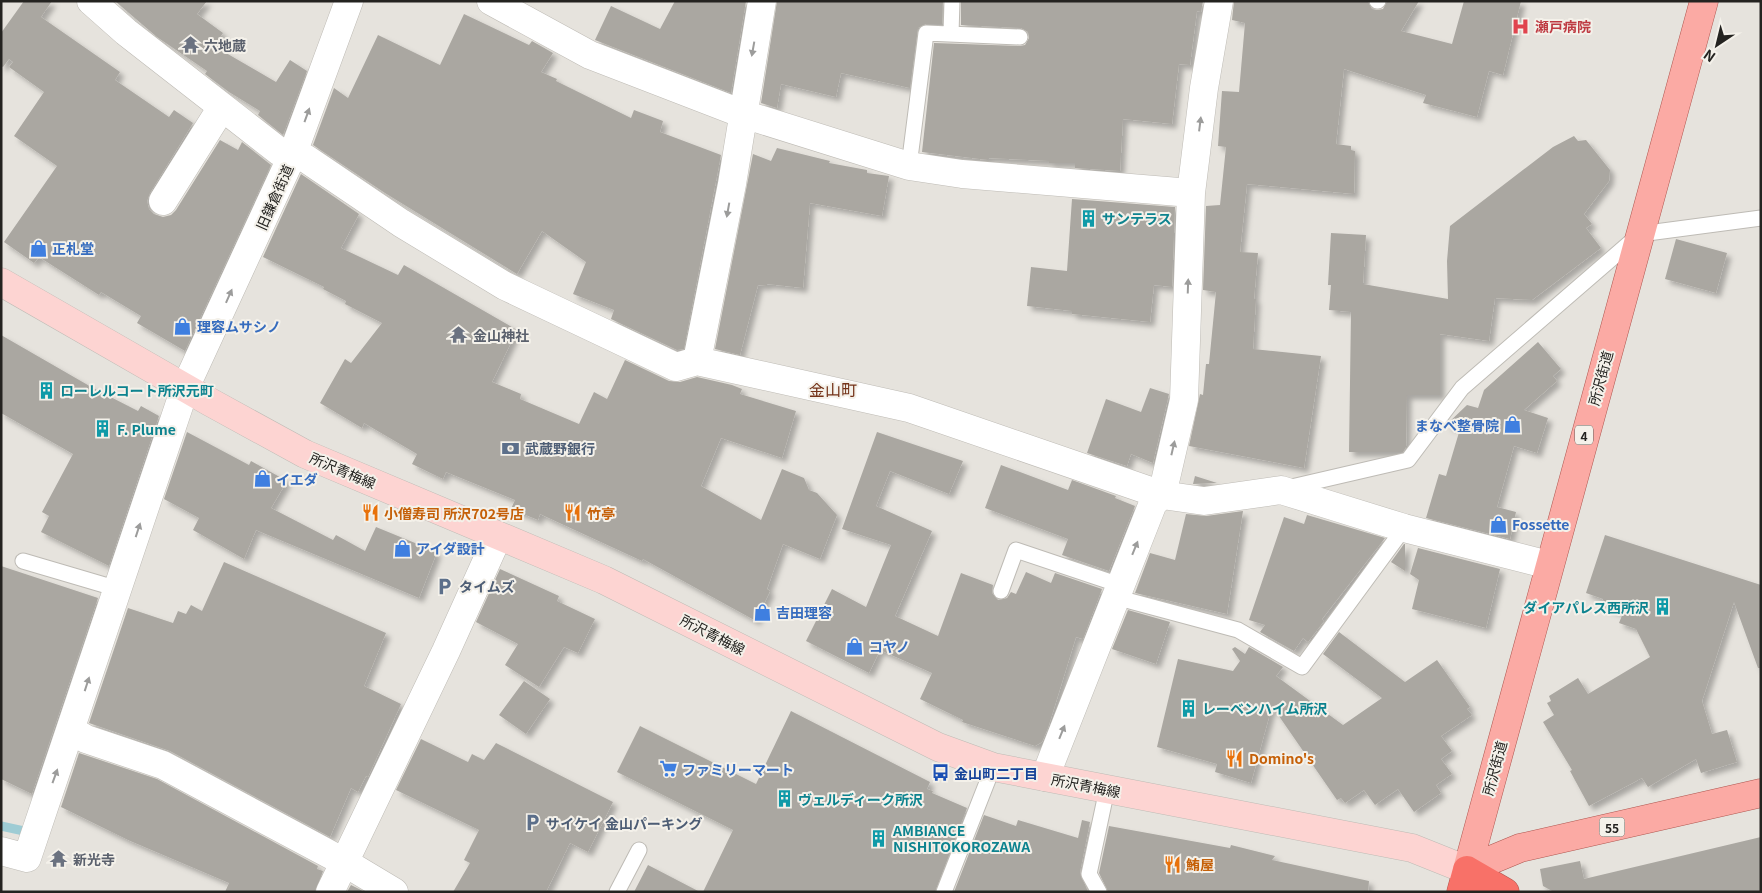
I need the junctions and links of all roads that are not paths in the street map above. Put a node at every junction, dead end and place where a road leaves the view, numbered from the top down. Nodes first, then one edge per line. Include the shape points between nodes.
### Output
1 (91, 1) edge
2 (349, 1) edge
3 (491, 1) edge
4 (762, 1) edge
5 (952, 1) edge
6 (1219, 1) edge
7 (1704, 1) edge
8 (951, 34) junction
9 (1020, 37) dead end
10 (222, 107) junction
11 (743, 114) junction
12 (292, 156) junction
13 (909, 166) junction
14 (1191, 193) junction
15 (163, 201) dead end
16 (1761, 218) edge
17 (1640, 234) junction
18 (1, 282) edge
19 (697, 361) junction
20 (185, 388) junction
21 (1281, 490) junction
22 (1162, 495) junction
23 (1404, 528) junction
24 (498, 536) junction
25 (24, 560) dead end
26 (1549, 565) junction
27 (118, 589) junction
28 (1001, 591) dead end
29 (1118, 591) junction
30 (71, 730) junction
31 (993, 767) junction
32 (1045, 777) junction
33 (1107, 789) junction
34 (1761, 793) edge
35 (639, 850) dead end
36 (1, 851) edge
37 (344, 862) junction
38 (1464, 881) edge
39 (330, 892) edge
40 (394, 892) edge
41 (617, 892) edge
42 (944, 892) edge
43 (1098, 892) edge
44 (1505, 892) edge

1 - 10 street
12 -> 2 street, 旧鎌倉街道
3 - 11 street via 590,55
4 -> 11 street
5 - 8 lane
14 -> 6 street
7 - 17 main road, 所沢街道 / 4
8 - 9 lane
8 - 13 lane via 926,33
10 - 12 street via 280,152
10 - 15 street
11 - 13 street
11 -> 19 street via 720,254
12 - 19 street via 305,158 401,223 505,286 676,367
20 -> 12 street, 旧鎌倉街道
13 - 14 street via 962,174
22 -> 14 street via 1184,400
16 - 17 lane
17 - 21 lane via 1462,388 1408,460
17 - 26 main road, 所沢街道 / 4
18 - 20 main road, 所沢青梅線
19 - 22 street via 909,408
20 - 24 main road, 所沢青梅線 via 305,454
27 -> 20 street, 旧鎌倉街道
21 - 22 street via 1204,500
21 - 23 street
29 -> 22 street via 1153,503
23 - 26 street
23 - 29 lane via 1302,667 1238,630
24 - 31 main road, 所沢青梅線 via 634,594 938,747
24 - 37 street
25 - 27 lane
26 - 38 main road, 所沢街道 / 4
30 -> 27 street, 旧鎌倉街道
28 - 29 lane via 1016,550
32 -> 29 street
36 -> 30 street, 旧鎌倉街道 via 27,858
30 - 37 street via 86,740 162,765
31 - 32 main road, 所沢青梅線
31 - 42 lane
32 - 33 main road, 所沢青梅線
33 - 38 main road, 所沢青梅線 via 1412,848
33 - 43 lane via 1089,874
34 - 38 main road, 55 via 1520,848
35 - 41 lane
37 - 39 street
37 - 40 street
38 - 44 highway

